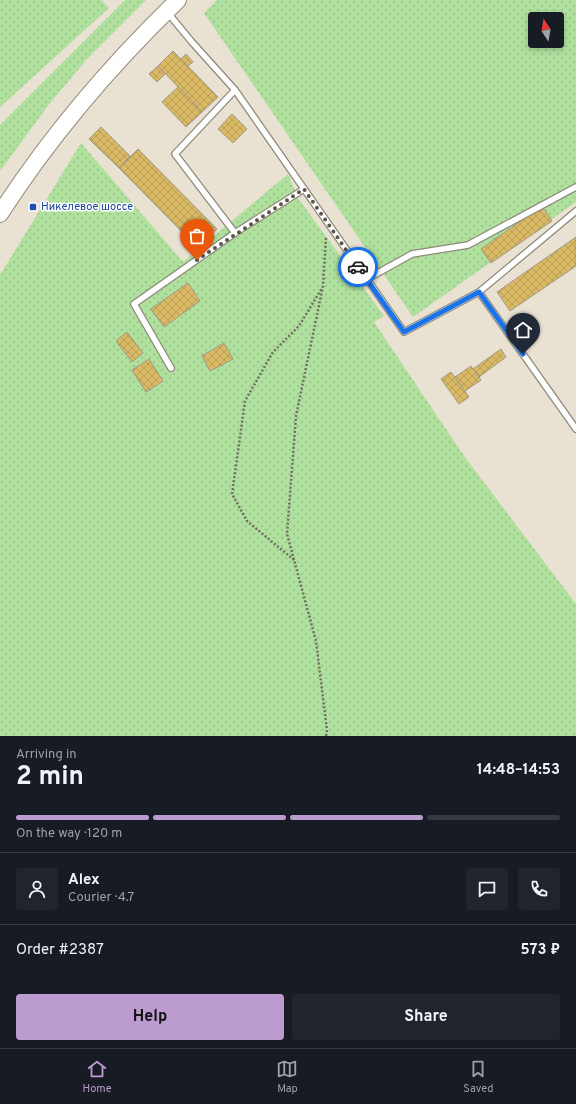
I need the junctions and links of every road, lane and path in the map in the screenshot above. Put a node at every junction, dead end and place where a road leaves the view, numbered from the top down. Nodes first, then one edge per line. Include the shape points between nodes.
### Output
1 (172, 6) edge
2 (235, 90) junction
3 (576, 187) edge
4 (304, 189) junction
5 (576, 211) edge
6 (0, 214) edge
7 (328, 223) junction
8 (235, 233) junction
9 (367, 279) junction
10 (323, 286) junction
11 (479, 292) junction
12 (171, 368) dead end
13 (576, 429) edge
14 (294, 560) junction
15 (326, 736) edge

1 - 2 lane via 191,41
1 - 6 main road via 77,109 36,160
2 - 4 lane
2 - 8 lane via 175,154
3 - 9 lane via 468,245 412,254
4 - 7 lane
4 - 8 lane
5 - 11 lane
7 - 9 lane
7 - 10 path
8 - 12 lane via 134,304
9 - 11 lane via 404,332
10 - 14 path via 296,416 287,534
10 - 14 path via 299,326 273,352 245,401 232,494 247,521
11 - 13 lane
14 - 15 path via 316,641

